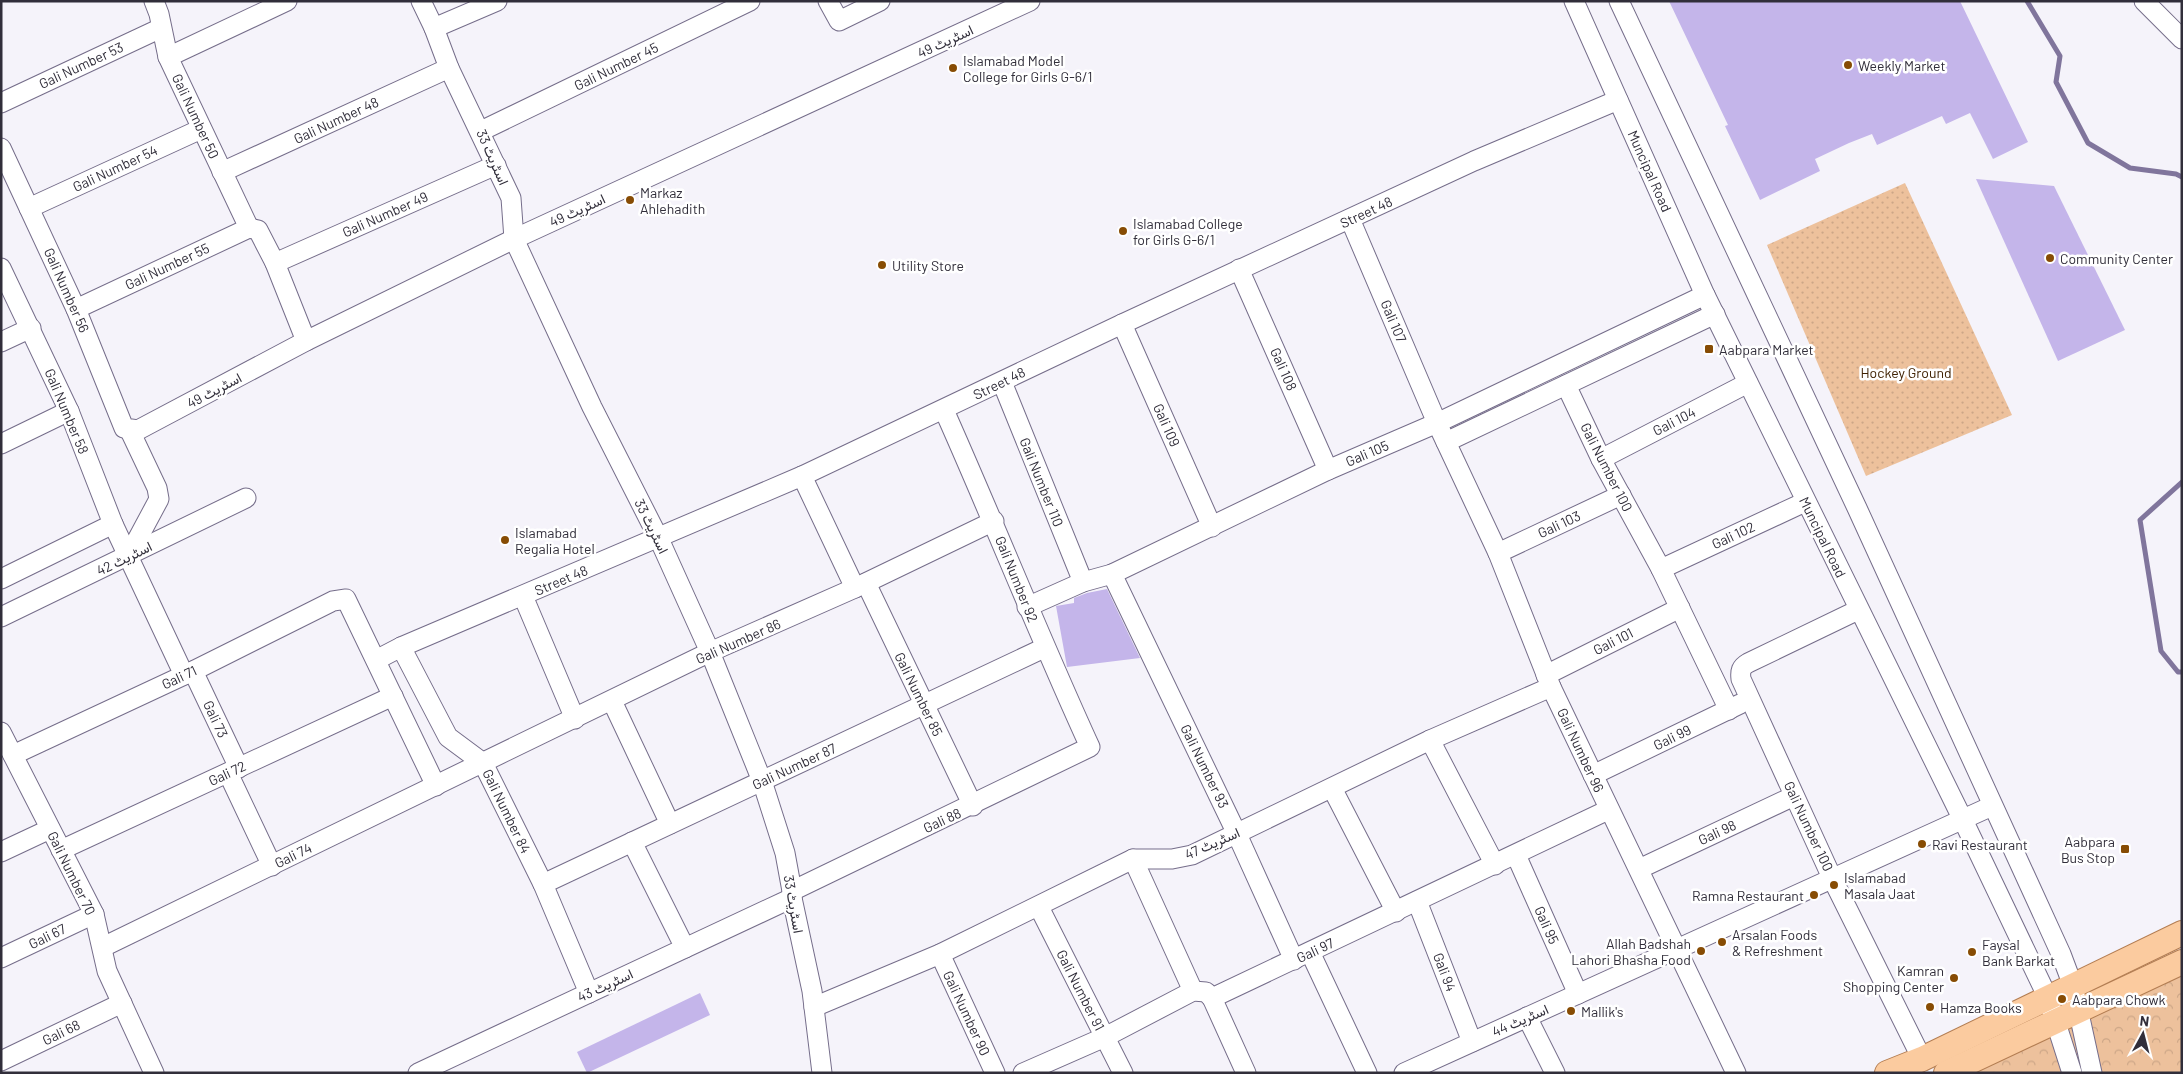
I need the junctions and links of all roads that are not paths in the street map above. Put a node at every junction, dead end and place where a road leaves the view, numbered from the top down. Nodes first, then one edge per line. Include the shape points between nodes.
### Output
1 (154, 1) edge
2 (287, 1) edge
3 (421, 1) edge
4 (497, 1) edge
5 (750, 1) edge
6 (828, 1) edge
7 (880, 1) edge
8 (1030, 1) edge
9 (1574, 1) edge
10 (1618, 1) edge
11 (2144, 1) edge
12 (161, 28) junction
13 (434, 28) junction
14 (2182, 39) edge
15 (168, 57) junction
16 (449, 68) junction
17 (1618, 100) junction
18 (1, 103) edge
19 (201, 129) junction
20 (481, 131) junction
21 (1, 148) edge
22 (496, 164) junction
23 (222, 172) junction
24 (29, 208) junction
25 (1350, 219) junction
26 (254, 229) junction
27 (514, 239) junction
28 (275, 264) junction
29 (1, 268) edge
30 (1240, 269) junction
31 (1705, 295) junction
32 (76, 309) junction
33 (1715, 314) junction
34 (1122, 324) junction
35 (31, 328) junction
36 (306, 341) junction
37 (1, 342) edge
38 (1002, 382) junction
39 (1748, 383) junction
40 (1566, 385) junction
41 (944, 410) junction
42 (69, 411) junction
43 (1437, 423) junction
44 (130, 431) junction
45 (1446, 442) junction
46 (1, 444) edge
47 (1601, 459) junction
48 (1328, 470) junction
49 (802, 476) junction
50 (1621, 495) junction
51 (246, 498) dead end
52 (1805, 502) junction
53 (994, 521) junction
54 (113, 524) junction
55 (1212, 527) junction
56 (659, 539) junction
57 (1498, 553) junction
58 (129, 555) junction
59 (1661, 568) junction
60 (1112, 574) junction
61 (1, 578) edge
62 (1083, 582) junction
63 (861, 585) junction
64 (523, 596) junction
65 (1028, 608) junction
66 (1680, 608) junction
67 (1858, 610) junction
68 (1, 617) edge
69 (401, 647) junction
70 (1044, 648) junction
71 (710, 652) junction
72 (376, 660) junction
73 (188, 673) junction
74 (1548, 681) junction
75 (393, 696) junction
76 (1750, 699) junction
77 (612, 701) junction
78 (924, 705) junction
79 (1729, 710) junction
80 (575, 719) junction
81 (1430, 740) junction
82 (6, 747) edge
83 (1090, 748) joint
84 (484, 763) junction
85 (233, 770) junction
86 (1593, 775) junction
87 (762, 781) junction
88 (436, 786) junction
89 (1332, 788) junction
90 (1794, 796) junction
91 (973, 806) junction
92 (1992, 806) junction
93 (1608, 810) junction
94 (1963, 820) junction
95 (670, 824) junction
96 (50, 829) junction
97 (1236, 832) junction
98 (632, 842) junction
99 (61, 850) junction
100 (1, 852) edge
101 (1516, 855) junction
102 (1133, 859) junction
103 (1495, 865) junction
104 (272, 866) junction
105 (1639, 869) junction
106 (1833, 880) junction
107 (543, 884) junction
108 (792, 895) junction
109 (1417, 902) junction
110 (1039, 907) junction
111 (1396, 912) junction
112 (94, 914) junction
113 (2182, 933) edge
114 (103, 948) junction
115 (684, 948) junction
116 (1675, 948) junction
117 (940, 954) junction
118 (1302, 956) junction
119 (1, 958) edge
120 (2182, 962) edge
121 (2072, 986) junction
122 (1193, 991) junction
123 (589, 993) junction
124 (1578, 994) junction
125 (1212, 998) junction
126 (2048, 998) junction
127 (122, 1003) junction
128 (814, 1007) junction
129 (2067, 1016) junction
130 (1527, 1017) junction
131 (1105, 1037) junction
132 (1472, 1042) junction
133 (1922, 1059) junction
134 (1, 1061) edge
135 (1, 1068) edge
136 (1415, 1070) edge
137 (3, 1073) edge
138 (154, 1073) edge
139 (418, 1073) edge
140 (822, 1073) edge
141 (995, 1073) edge
142 (1023, 1073) edge
143 (1123, 1073) edge
144 (1246, 1073) edge
145 (1367, 1073) edge
146 (1555, 1073) edge
147 (1736, 1073) edge
148 (1887, 1073) edge
149 (1946, 1073) edge
150 (2072, 1073) edge
151 (2092, 1073) edge

1 - 12 street, Gali Number 50
2 - 15 street
3 - 13 street, اسٹریٹ 33
4 - 13 street
5 - 20 street, Gali Number 45
6 - 7 street via 839,21
8 - 27 street, اسٹریٹ 49
9 - 17 street, Muncipal Road
10 - 92 street, Muncipal Road via 1857,508
11 - 14 street
12 - 15 street, Gali Number 50
12 - 18 street, Gali Number 53
13 - 16 street, اسٹریٹ 33
15 - 19 street, Gali Number 50
16 - 20 street, اسٹریٹ 33
16 - 23 street, Gali Number 48
17 - 25 street, Street 48 via 1474,160
17 - 31 street, Muncipal Road
19 - 23 street, Gali Number 50
19 - 24 street, Gali Number 54
20 - 22 street, اسٹریٹ 33
21 - 24 street, Gali Number 56
22 - 27 street, اسٹریٹ 33 via 511,198
22 - 28 street, Gali Number 49
23 - 26 street, Gali Number 50
24 - 32 street, Gali Number 56
25 - 30 street, Street 48
25 - 43 street, Gali 107
26 - 28 street, Gali Number 50
26 - 32 street, Gali Number 55
27 - 36 street, اسٹریٹ 49
27 - 56 street, اسٹریٹ 33 via 592,407
28 - 36 street, Gali Number 50
29 - 35 street, Gali Number 58
30 - 34 street, Street 48
30 - 48 street, Gali 108
31 - 33 street, Muncipal Road
31 - 43 street, Gali 105
32 - 44 street, Gali Number 56 via 124,428
33 - 39 street, Muncipal Road
33 - 40 street
34 - 38 street, Street 48
34 - 55 street, Gali 109
35 - 37 street
35 - 42 street, Gali Number 58
36 - 44 street, اسٹریٹ 49 via 138,430
38 - 41 street, Street 48
38 - 62 street, Gali Number 110
39 - 47 street, Gali 104
39 - 52 street, Muncipal Road
40 - 45 street
40 - 47 street, Gali Number 100
41 - 49 street, Street 48
41 - 53 street, Gali Number 92
42 - 46 street
42 - 54 street, Gali Number 58
43 - 45 street, Gali Number 96
43 - 48 street, Gali 105
44 - 58 street, Gali Number 56 via 159,499
45 - 57 street, Gali Number 96
47 - 50 street, Gali Number 100
48 - 55 street, Gali 105
49 - 56 street, Street 48
49 - 63 street, Gali Number 85
50 - 57 street, Gali 103
50 - 59 street, Gali Number 100
51 - 58 street, اسٹریٹ 42
52 - 59 street, Gali 102
52 - 67 street, Muncipal Road
53 - 63 street, Gali Number 86
53 - 65 street, Gali Number 92
54 - 58 street, Gali Number 58
54 - 61 street
55 - 60 street, Gali 105
56 - 64 street, Street 48
56 - 71 street, اسٹریٹ 33
57 - 74 street, Gali Number 96
58 - 68 street, اسٹریٹ 42
58 - 73 street, Gali 73
59 - 66 street, Gali Number 100
60 - 62 street, Gali 105
60 - 97 street, Gali Number 93
62 - 65 street, Gali 105
63 - 71 street, Gali Number 86
63 - 78 street, Gali Number 85
64 - 69 street, Street 48
64 - 80 street
65 - 70 street, Gali Number 92
66 - 74 street, Gali 101
66 - 79 street, Gali Number 100
67 - 76 street, Gali Number 100 via 1743,666 1740,671
67 - 94 street, Muncipal Road
69 - 72 street, Street 48
69 - 84 street, Gali Number 84 via 448,737
70 - 78 street, Gali Number 87
70 - 83 street, Gali Number 92
71 - 77 street, Gali Number 86
71 - 87 street, اسٹریٹ 33
72 - 73 street, Gali 71 via 346,599 333,601
72 - 75 street
73 - 82 street, Gali 71
73 - 85 street, Gali 73
74 - 81 street, اسٹریٹ 47
74 - 86 street, Gali Number 96
75 - 85 street, Gali 72
75 - 88 street
76 - 79 street, Gali 99
76 - 90 street, Gali Number 100
77 - 80 street, Gali Number 86
77 - 95 street
78 - 87 street, Gali Number 87
78 - 91 street, Gali Number 85
79 - 86 street, Gali 99
80 - 84 street, Gali Number 86
81 - 89 street, اسٹریٹ 47
81 - 103 street
82 - 96 street, Gali Number 70
83 - 91 street, Gali 88
84 - 88 street, Gali 74
84 - 107 street, Gali Number 84
85 - 99 street, Gali 72
85 - 104 street, Gali 73
86 - 93 street, Gali Number 96
87 - 95 street, Gali Number 87
87 - 108 street, اسٹریٹ 33 via 785,853
88 - 104 street, Gali 74
89 - 97 street, اسٹریٹ 47
89 - 111 street
90 - 105 street, Gali 98
90 - 106 street, Gali Number 100
91 - 108 street, Gali 88
92 - 94 street, اسٹریٹ 44
92 - 121 street, Muncipal Road via 2061,954
93 - 101 street, Gali 97
93 - 105 street, Gali Number 96
94 - 106 street, اسٹریٹ 44
94 - 126 street, Muncipal Road
95 - 98 street, Gali Number 87
96 - 99 street, Gali Number 70
96 - 100 street
97 - 102 street, اسٹریٹ 47 via 1192,855 1163,860
97 - 118 street, Gali Number 93
98 - 107 street, Gali Number 87
98 - 115 street
99 - 112 street, Gali Number 70
101 - 103 street, Gali 97
101 - 124 street, Gali 95
102 - 110 street, اسٹریٹ 47
102 - 122 street
103 - 109 street, Gali 97
104 - 114 street, Gali 74
105 - 116 street, Gali Number 96
106 - 116 street, اسٹریٹ 44
106 - 133 street, Gali Number 100
107 - 123 street, Gali Number 84
108 - 115 street, اسٹریٹ 43
108 - 128 street, اسٹریٹ 33
109 - 111 street, Gali 97
109 - 132 street, Gali 94
110 - 117 street, اسٹریٹ 47
110 - 131 street, Gali Number 91
111 - 118 street, Gali 97
112 - 114 street, Gali Number 70
112 - 119 street, Gali 67
113 - 121 main road
114 - 127 street, Gali Number 70 via 107,971
115 - 123 street, اسٹریٹ 43
116 - 124 street, اسٹریٹ 44
116 - 147 street, Gali Number 96
117 - 128 street, اسٹریٹ 47
117 - 141 street, Gali Number 90
118 - 125 street, Gali 97
118 - 145 street, Gali Number 93
120 - 129 main road
121 - 126 main road
121 - 129 street, Muncipal Road
122 - 125 street via 1206,992
122 - 131 street
123 - 139 street, اسٹریٹ 43
124 - 130 street, اسٹریٹ 44
125 - 144 street
126 - 129 street, Muncipal Road
126 - 133 main road
127 - 134 street, Gali 68
127 - 138 street, Gali Number 70
128 - 140 street, اسٹریٹ 33
129 - 149 main road
129 - 150 street, Muncipal Road
129 - 151 street, Muncipal Road
130 - 132 street, اسٹریٹ 44
130 - 146 street
131 - 142 street
131 - 143 street, Gali Number 91
132 - 136 street, اسٹریٹ 44
133 - 148 main road
135 - 137 street

